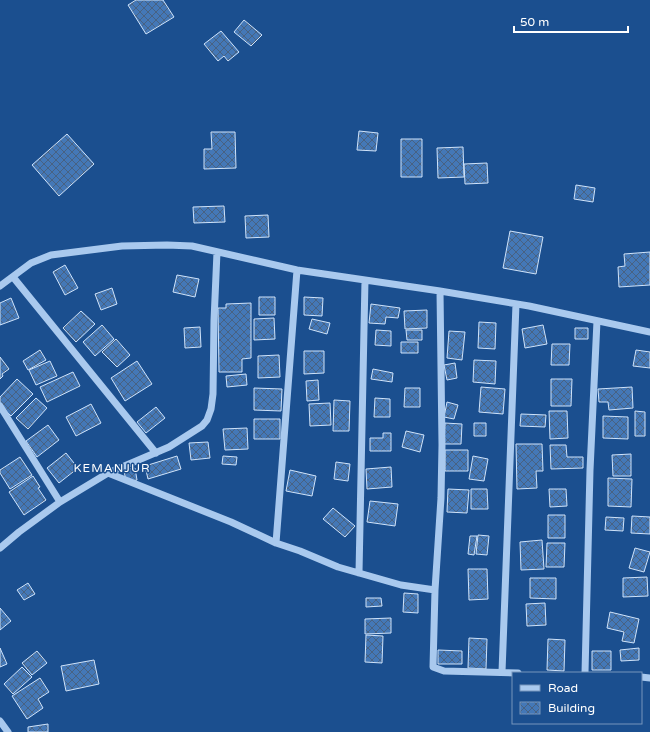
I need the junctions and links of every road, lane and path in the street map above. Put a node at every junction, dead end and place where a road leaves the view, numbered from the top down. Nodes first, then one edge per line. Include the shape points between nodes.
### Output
1 (217, 252) junction
2 (297, 270) junction
3 (13, 277) junction
4 (366, 280) junction
5 (0, 286) edge
6 (440, 291) junction
7 (516, 304) junction
8 (597, 321) junction
9 (650, 332) edge
10 (0, 406) edge
11 (156, 453) junction
12 (108, 473) junction
13 (60, 502) junction
14 (276, 543) junction
15 (0, 548) edge
16 (359, 573) junction
17 (435, 590) junction
18 (502, 672) junction
19 (585, 672) edge
20 (512, 673) edge
21 (0, 721) edge
22 (8, 732) edge

1 - 2 street
1 - 3 street via 192,246 122,246 51,255 30,263
1 - 11 street via 211,409 202,426
2 - 4 street
2 - 14 street
3 - 5 street
3 - 11 street
4 - 6 street
4 - 16 street
6 - 7 street
6 - 17 street via 442,446
7 - 8 street
7 - 18 street
8 - 9 street
8 - 19 street
10 - 13 street
11 - 12 street
12 - 13 street
12 - 14 street via 231,522
13 - 15 street
14 - 16 street
16 - 17 street via 401,586
17 - 18 street via 433,667 444,671
18 - 20 street
21 - 22 street

